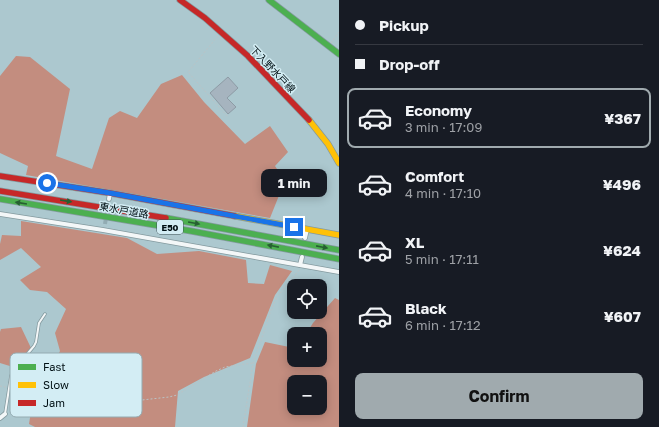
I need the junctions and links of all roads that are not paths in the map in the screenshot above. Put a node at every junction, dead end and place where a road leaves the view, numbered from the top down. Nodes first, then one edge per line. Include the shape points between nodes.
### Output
1 (180, 0) edge
2 (269, 0) edge
3 (339, 54) edge
4 (339, 163) edge
5 (0, 176) edge
6 (0, 190) edge
7 (110, 193) junction
8 (0, 199) edge
9 (109, 199) tunnel mouth
10 (0, 214) edge
11 (105, 224) tunnel mouth
12 (307, 229) junction
13 (103, 230) junction
14 (339, 235) edge
15 (305, 238) dead end
16 (339, 250) edge
17 (302, 258) dead end
18 (339, 259) edge
19 (300, 265) junction
20 (339, 272) edge
21 (45, 314) dead end
22 (28, 353) edge
23 (10, 382) edge
24 (5, 414) joint
25 (0, 418) edge

1 - 4 main road, 下入野水戸線 via 248,56 304,114
2 - 3 main road
5 - 7 main road
6 -> 16 main road, 東水戸道路 / E50
7 - 9 street
7 - 12 main road
18 -> 8 main road, 東水戸道路 / E50
10 - 13 street
11 - 13 street
12 - 14 main road
12 - 15 street
13 - 19 street
17 - 19 street
19 - 20 street
21 - 22 lane via 39,323 36,342
23 - 24 lane
24 - 25 street

